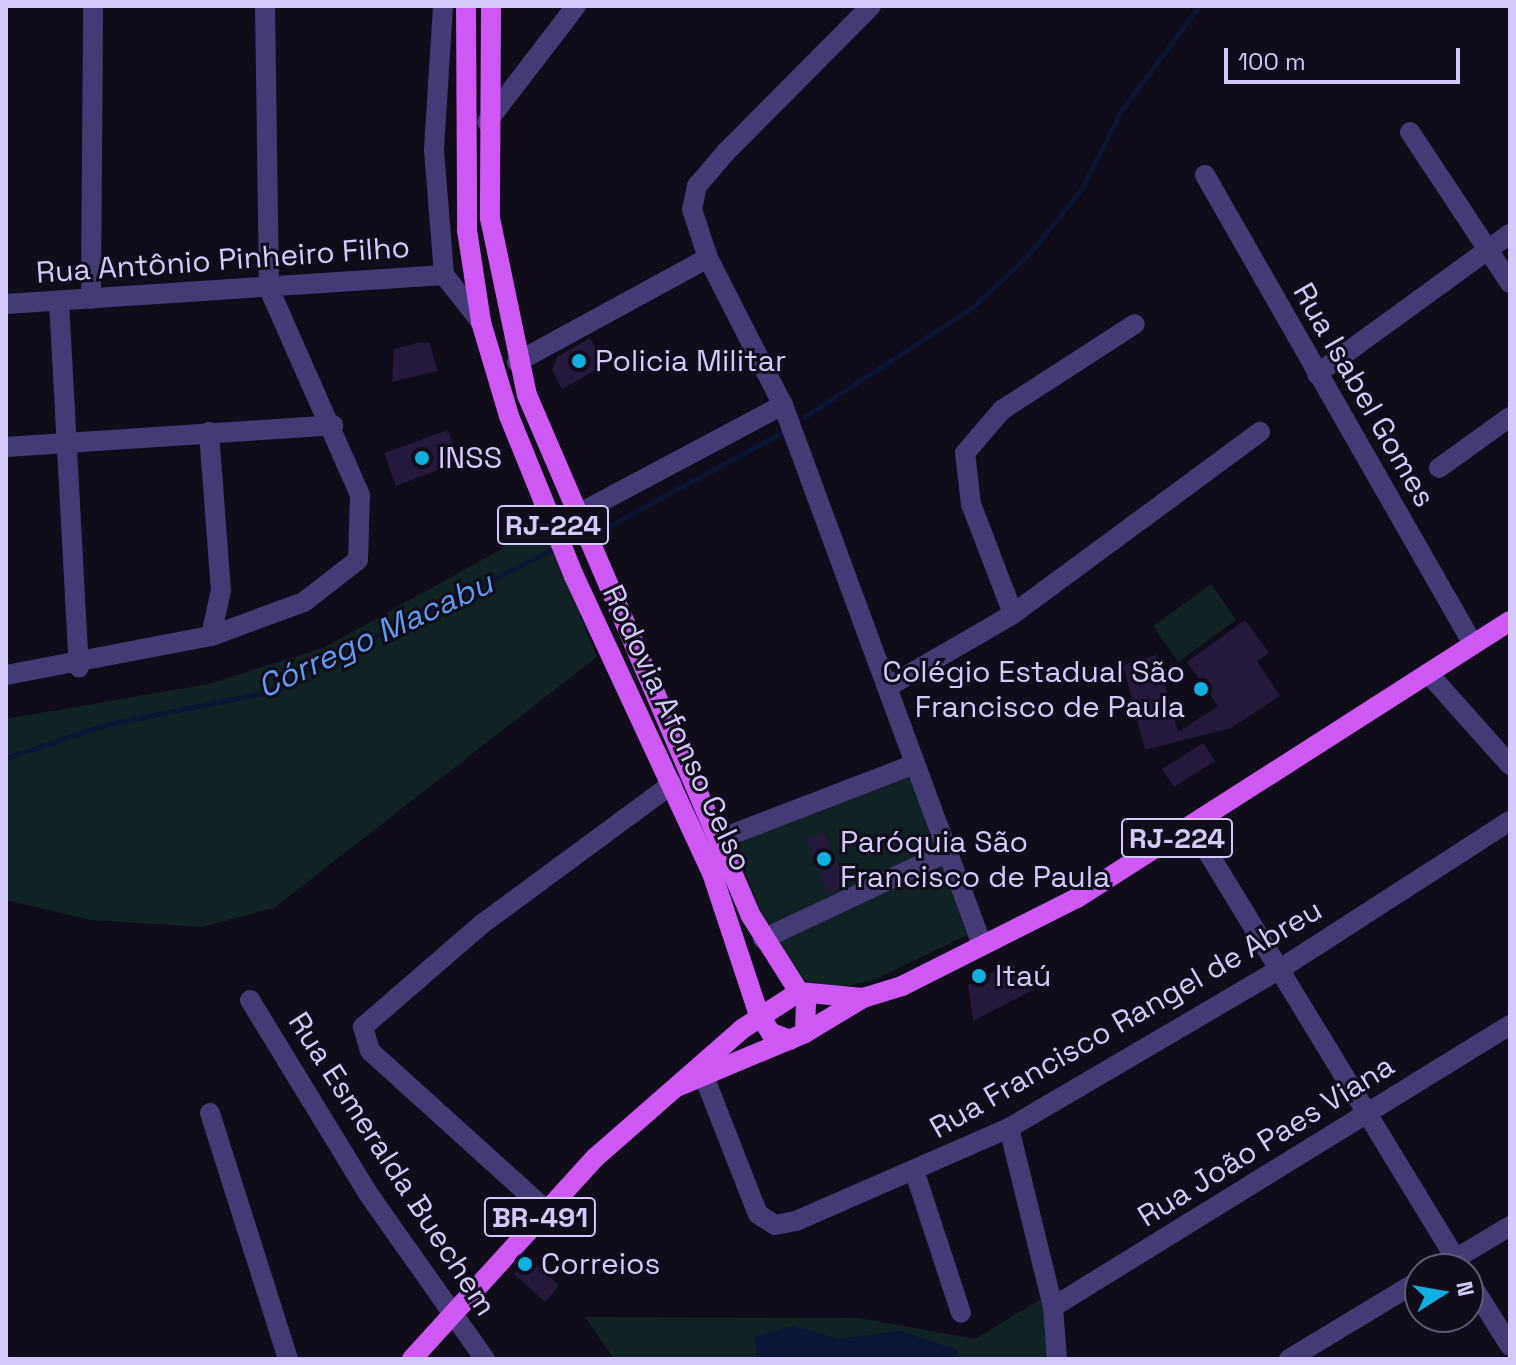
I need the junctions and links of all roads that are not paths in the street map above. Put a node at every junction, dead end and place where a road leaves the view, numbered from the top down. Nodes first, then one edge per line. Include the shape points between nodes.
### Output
1 (93, 6) edge
2 (265, 6) edge
3 (443, 6) edge
4 (466, 6) edge
5 (491, 6) edge
6 (576, 6) edge
7 (871, 6) edge
8 (463, 74) junction
9 (439, 76) junction
10 (487, 122) junction
11 (1410, 132) dead end
12 (1205, 175) dead end
13 (1510, 234) edge
14 (1488, 250) junction
15 (708, 258) junction
16 (444, 275) junction
17 (1510, 283) edge
18 (269, 289) junction
19 (91, 299) junction
20 (59, 301) junction
21 (6, 304) edge
22 (481, 322) junction
23 (1135, 324) dead end
24 (517, 362) junction
25 (1317, 374) junction
26 (783, 405) junction
27 (1510, 417) edge
28 (333, 425) junction
29 (209, 432) junction
30 (1260, 432) dead end
31 (67, 441) junction
32 (6, 447) edge
33 (1439, 468) dead end
34 (574, 516) junction
35 (1013, 614) junction
36 (1510, 621) edge
37 (211, 636) junction
38 (1473, 644) junction
39 (79, 667) junction
40 (1428, 673) junction
41 (6, 675) edge
42 (889, 686) junction
43 (915, 764) junction
44 (1510, 765) edge
45 (672, 784) junction
46 (1510, 821) edge
47 (1193, 828) junction
48 (717, 840) junction
49 (948, 852) junction
50 (763, 939) junction
51 (982, 945) junction
52 (1277, 971) junction
53 (799, 992) junction
54 (863, 998) junction
55 (250, 1000) dead end
56 (759, 1015) junction
57 (1510, 1025) edge
58 (797, 1036) junction
59 (705, 1079) junction
60 (679, 1086) junction
61 (210, 1113) dead end
62 (1364, 1117) junction
63 (1009, 1128) junction
64 (915, 1173) junction
65 (546, 1210) junction
66 (1510, 1226) edge
67 (1444, 1253) edge
68 (1469, 1253) edge
69 (1404, 1290) edge
70 (1484, 1305) edge
71 (1053, 1307) junction
72 (961, 1313) dead end
73 (452, 1316) junction
74 (1510, 1346) edge
75 (288, 1359) edge
76 (412, 1359) edge
77 (485, 1359) edge
78 (1057, 1359) edge
79 (1289, 1359) edge

1 - 19 street
2 - 18 street
3 - 9 street
4 - 8 main road, Rodovia Afonso Celso / RJ-224
5 - 10 main road, Rodovia Afonso Celso / RJ-224
6 - 10 street
7 - 15 street via 697,186 692,209
8 - 9 street
8 - 22 main road, Rodovia Afonso Celso / RJ-224 via 465,199
9 - 16 street via 434,150
10 - 24 main road, Rodovia Afonso Celso / RJ-224 via 490,218
11 - 14 street
12 - 25 street, Rua Isabel Gomes
13 - 14 street
14 - 17 street
14 - 25 street
15 - 24 street
15 - 26 street
16 - 18 street, Rua Antônio Pinheiro Filho
16 - 22 street
18 - 19 street, Rua Antônio Pinheiro Filho
18 - 28 street
19 - 20 street, Rua Antônio Pinheiro Filho
20 - 21 street, Rua Antônio Pinheiro Filho
20 - 31 street
22 - 45 main road, Rodovia Afonso Celso / RJ-224 via 509,416 574,576
23 - 35 street via 1002,410 965,453 971,504
24 - 34 main road, Rodovia Afonso Celso / RJ-224
25 - 38 street, Rua Isabel Gomes
26 - 34 street
26 - 42 street
27 - 33 street
28 - 29 street
28 - 37 street via 360,495 358,560 304,602
29 - 31 street
29 - 37 street via 221,590
30 - 35 street
31 - 32 street
31 - 39 street
34 - 48 main road, Rodovia Afonso Celso / RJ-224
35 - 42 street
36 - 38 main road, RJ-224
37 - 39 street
38 - 40 main road, RJ-224
39 - 41 street
40 - 44 street
40 - 47 main road, RJ-224
42 - 43 street
43 - 48 street
43 - 49 street
45 - 56 main road, Rodovia Afonso Celso / RJ-224 via 736,934
45 - 65 street via 482,924 363,1027 370,1051
46 - 52 street, Rua Francisco Rangel de Abreu
47 - 51 main road, RJ-224
47 - 52 street
48 - 50 main road, Rodovia Afonso Celso / RJ-224
49 - 50 street
49 - 51 street
50 - 53 main road, Rodovia Afonso Celso / RJ-224
51 - 54 main road, RJ-224
52 - 62 street
52 - 63 street, Rua Francisco Rangel de Abreu
53 - 54 main road
53 - 56 main road
53 - 58 main road, Rodovia Afonso Celso via 808,1012
54 - 58 main road
55 - 73 street, Rua Esmeralda Buechem
56 - 58 main road via 771,1033
56 - 60 main road, BR-491
57 - 62 street, Rua João Paes Viana
58 - 59 main road, BR-491
59 - 60 main road, BR-491
59 - 64 street, Rua Francisco Rangel de Abreu via 766,1223 796,1221
60 - 65 main road, BR-491
61 - 75 street
62 - 67 street
62 - 71 street, Rua João Paes Viana
63 - 64 street, Rua Francisco Rangel de Abreu
63 - 71 street
64 - 72 street
65 - 73 main road, BR-491
66 - 68 street
69 - 79 street
70 - 74 street
71 - 78 street
73 - 76 main road, BR-491
73 - 77 street, Rua Esmeralda Buechem

